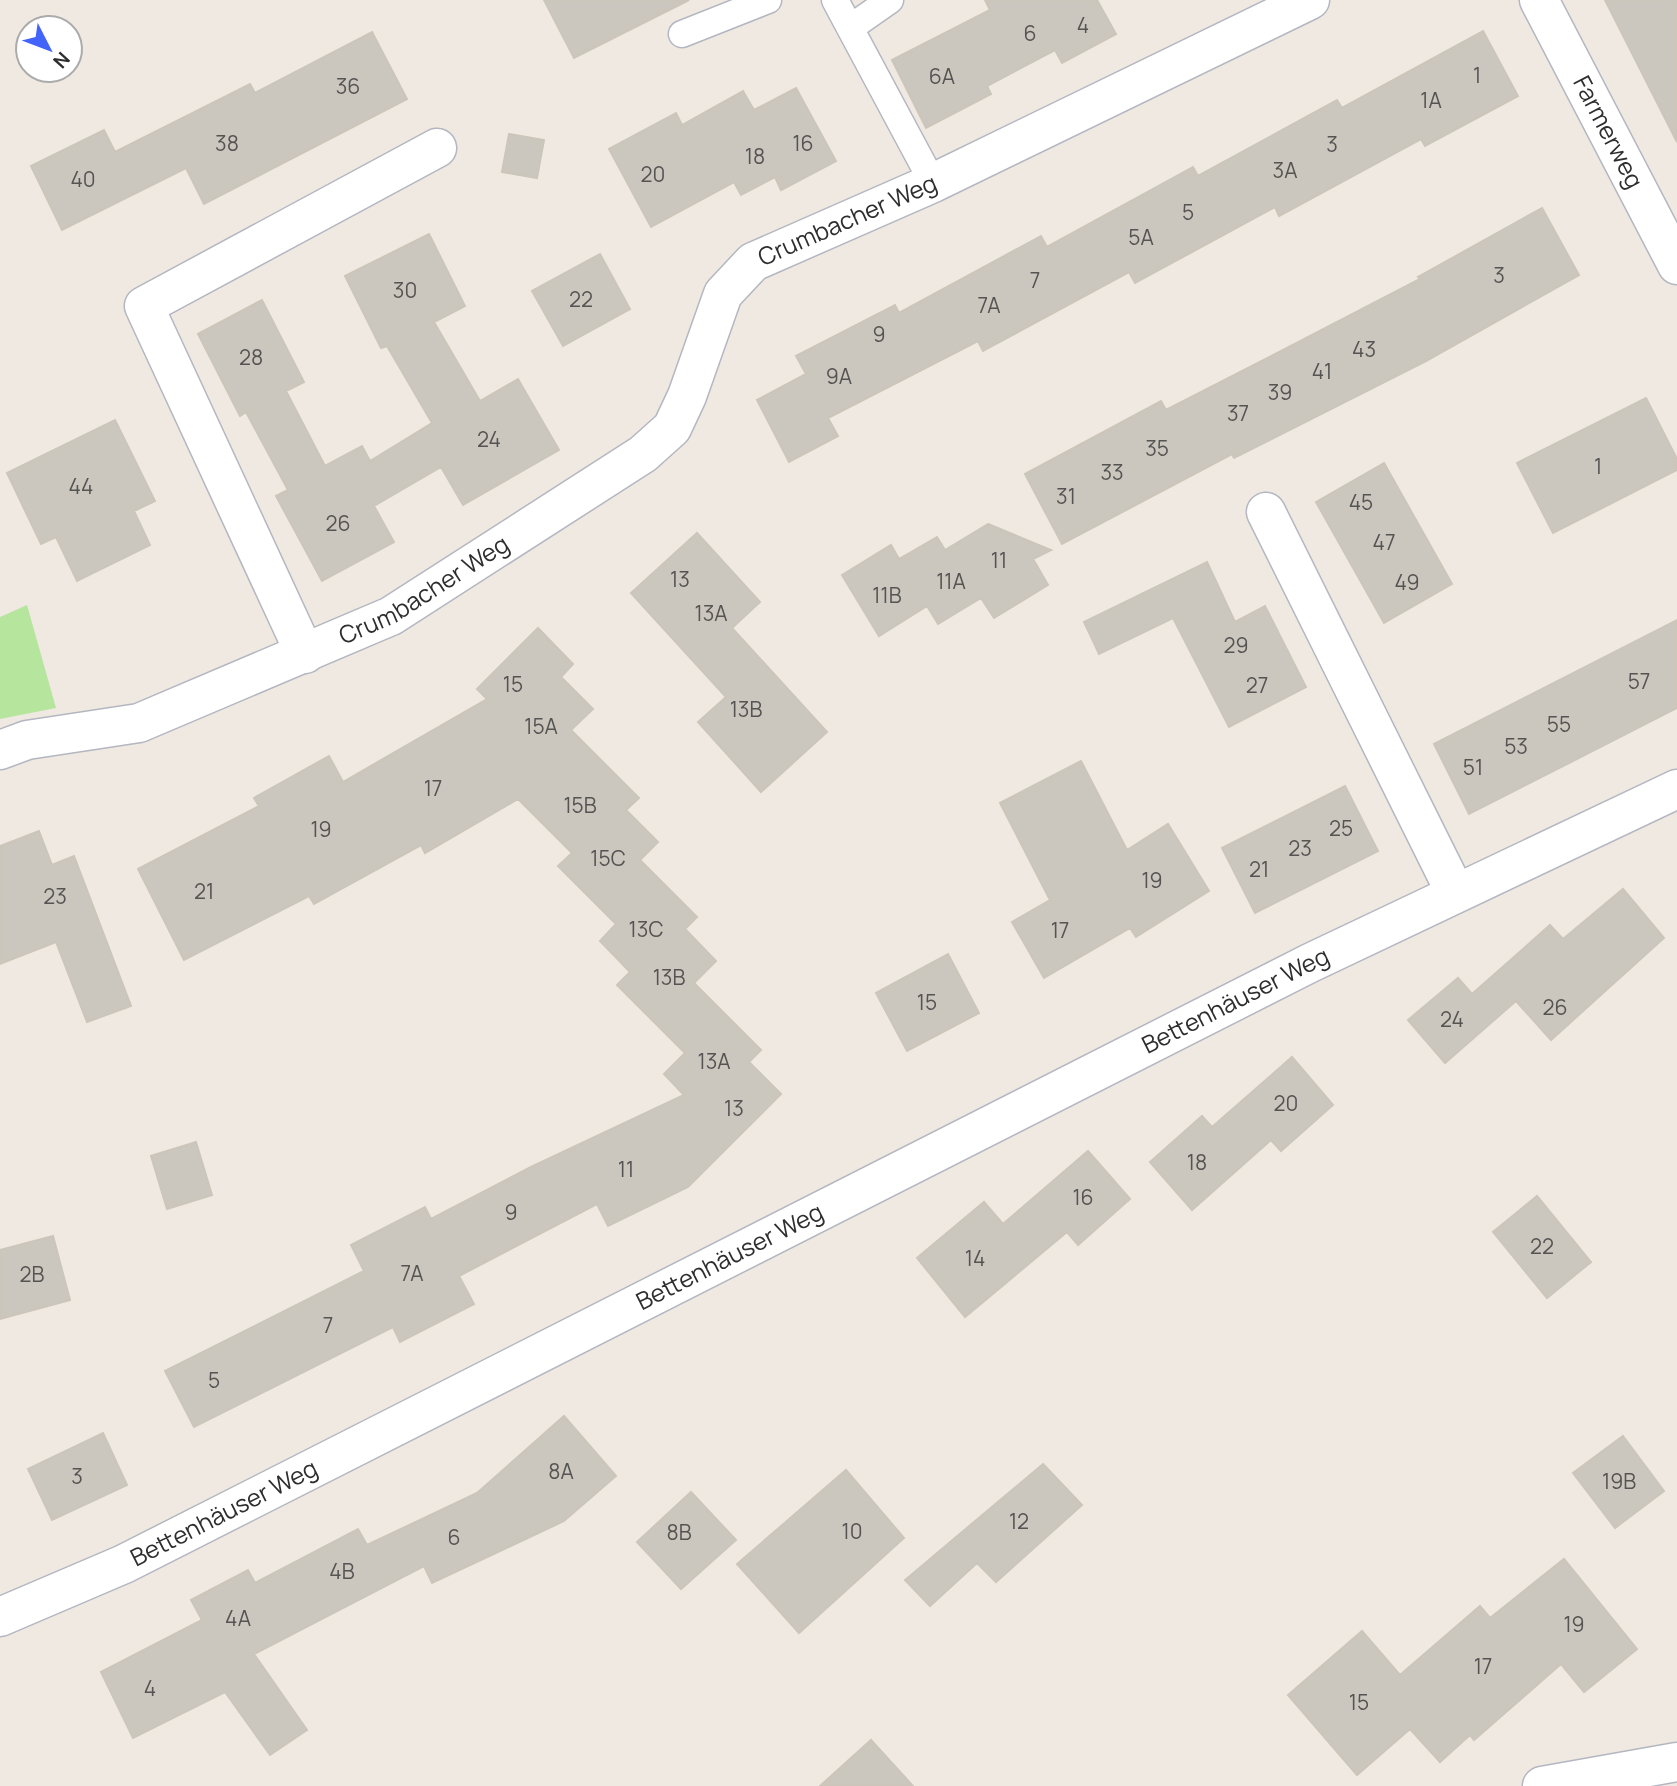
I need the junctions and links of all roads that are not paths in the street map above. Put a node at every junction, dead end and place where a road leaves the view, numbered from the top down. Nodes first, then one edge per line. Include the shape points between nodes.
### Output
1 (768, 0) edge
2 (835, 0) edge
3 (890, 0) edge
4 (1310, 0) edge
5 (1539, 0) edge
6 (850, 28) junction
7 (682, 34) dead end
8 (437, 148) dead end
9 (933, 183) junction
10 (1677, 265) edge
11 (1266, 512) dead end
12 (305, 654) junction
13 (0, 750) edge
14 (1677, 789) edge
15 (1455, 892) junction
16 (0, 1617) edge
17 (1677, 1762) edge
18 (1542, 1786) edge

1 - 7 lane
2 - 6 lane
3 - 6 lane
4 - 9 street, Crumbacher Weg
5 - 10 street, Farmerweg
6 - 9 lane
8 - 12 street, Crumbacher Weg via 144,306
9 - 12 street, Crumbacher Weg via 753,262 723,294 672,428 643,454 413,603
11 - 15 street
12 - 13 street, Crumbacher Weg via 139,723 27,740
14 - 15 street, Bettenhäuser Weg
15 - 16 street, Bettenhäuser Weg via 124,1564
17 - 18 street

